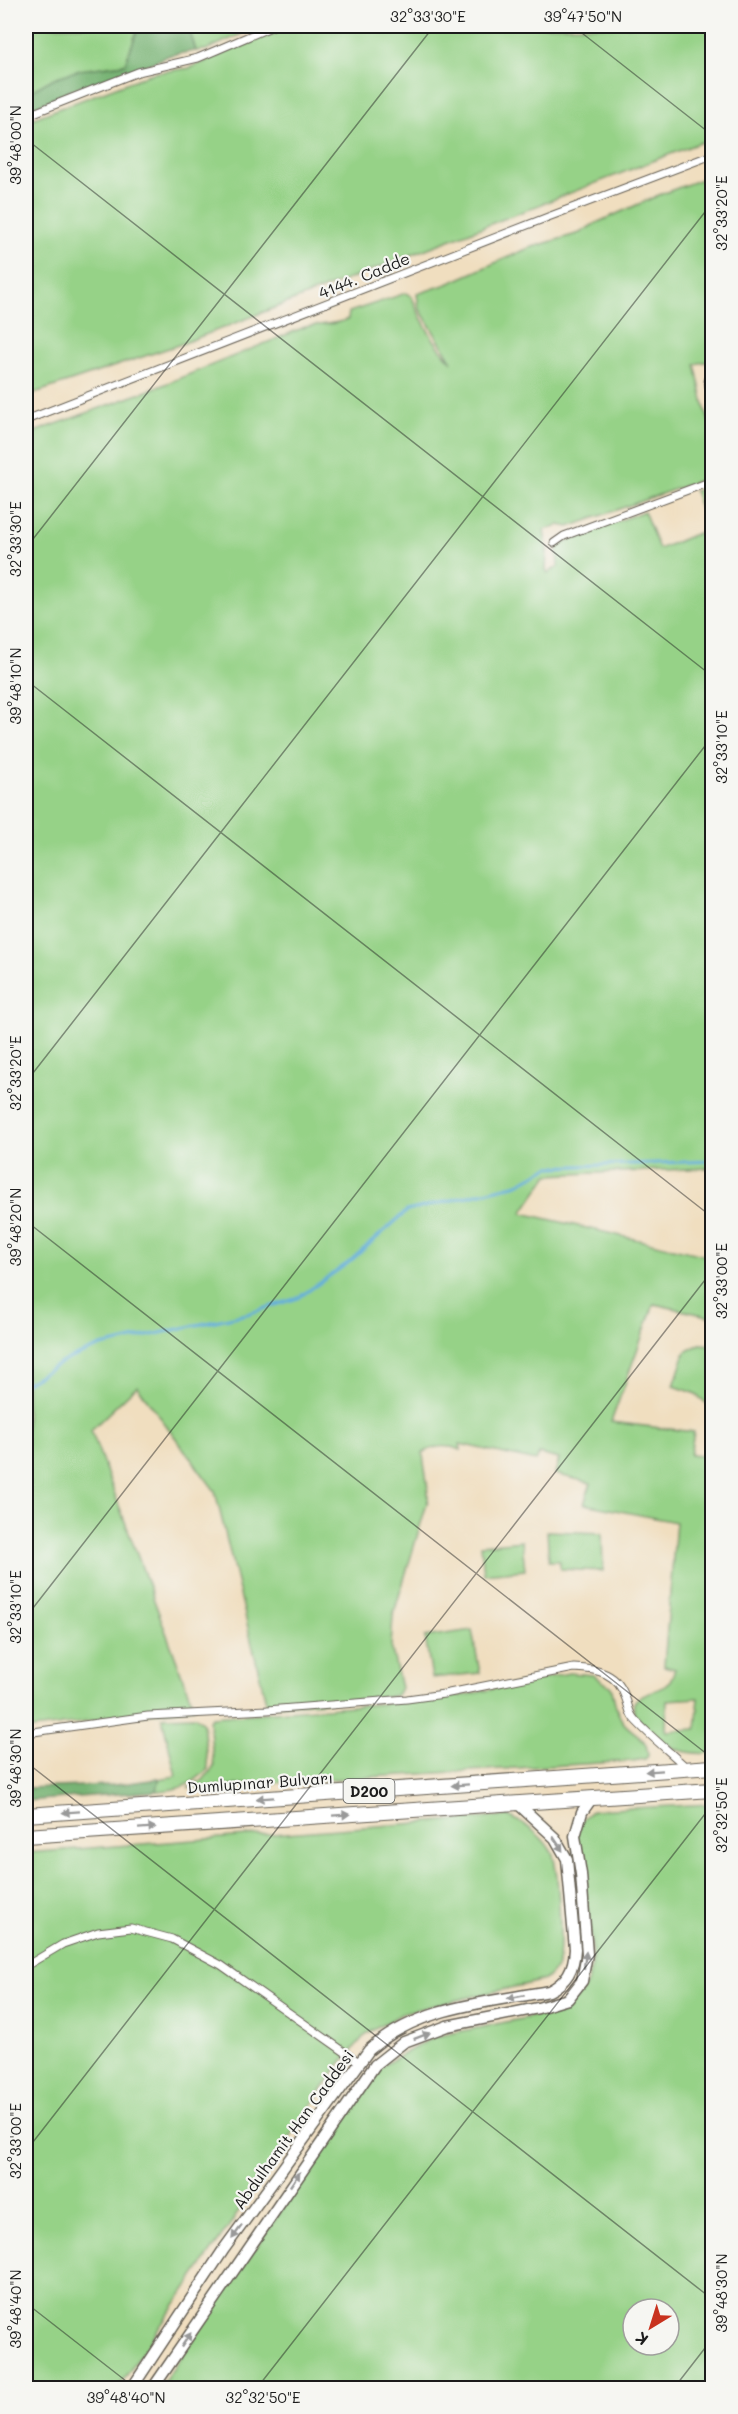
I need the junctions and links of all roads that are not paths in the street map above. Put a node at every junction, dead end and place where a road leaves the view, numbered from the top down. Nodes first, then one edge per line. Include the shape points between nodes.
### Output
1 (273, 26) edge
2 (26, 116) edge
3 (712, 155) edge
4 (712, 371) edge
5 (712, 404) edge
6 (26, 420) edge
7 (712, 481) edge
8 (554, 543) dead end
9 (26, 1734) edge
10 (712, 1767) edge
11 (688, 1768) junction
12 (712, 1790) edge
13 (592, 1798) junction
14 (517, 1803) junction
15 (26, 1815) edge
16 (26, 1836) edge
17 (26, 1966) edge
18 (359, 2062) junction
19 (132, 2388) edge
20 (153, 2388) edge

1 - 2 street via 198,58 138,72
3 - 6 street, 4144. Cadde
4 - 5 street via 708,381
7 - 8 street
9 - 11 street via 148,1716 407,1699 574,1668 592,1669 615,1679 634,1719
10 - 11 highway, Dumlupınar Bulvarı / D200
11 -> 15 highway, Dumlupınar Bulvarı / D200
12 - 13 highway, D200
13 - 14 highway, D200
20 -> 13 main road, Abdulhamit Han Caddesi via 375,2065 404,2042 447,2026 568,1999 582,1981 587,1954 574,1836 582,1812
16 -> 14 highway, D200
14 -> 18 main road, Abdulhamit Han Caddesi via 555,1838 567,1859 575,1949 569,1976 549,1991 453,2009 408,2023 383,2038
17 - 18 street via 63,1944 98,1932 131,1928 172,1940 221,1965
18 -> 19 main road, Abdulhamit Han Caddesi via 224,2249

